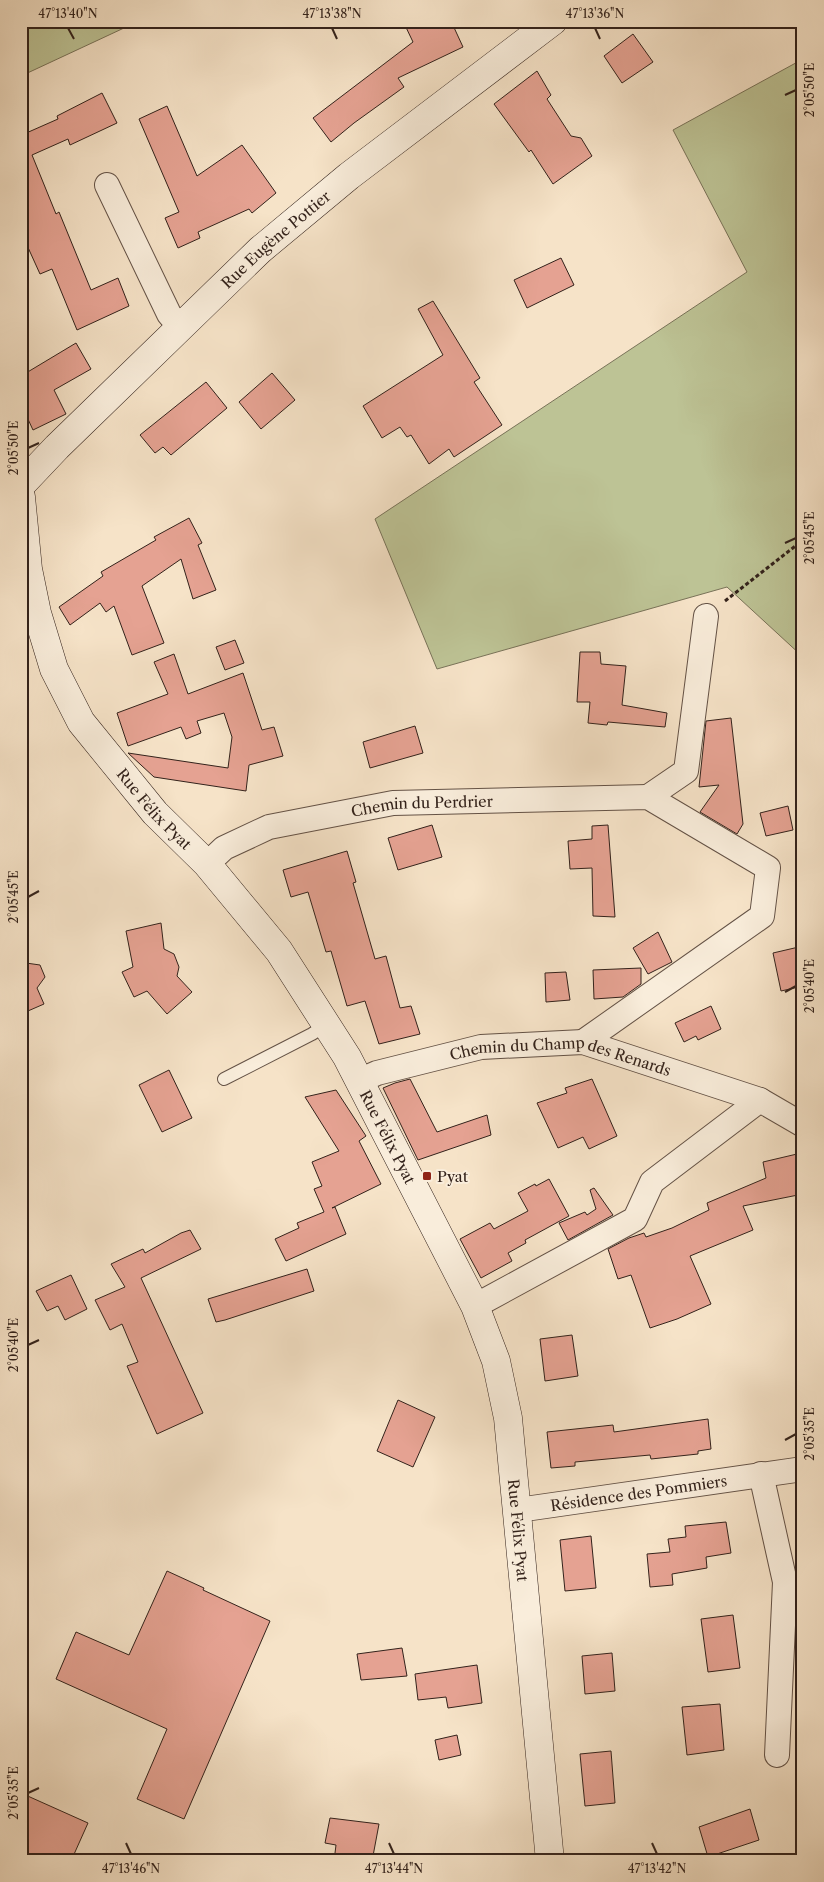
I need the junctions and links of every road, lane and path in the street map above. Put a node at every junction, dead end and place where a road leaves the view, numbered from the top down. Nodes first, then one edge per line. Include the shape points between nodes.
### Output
1 (553, 21) edge
2 (107, 185) dead end
3 (180, 327) junction
4 (21, 485) edge
5 (21, 498) edge
6 (803, 540) edge
7 (706, 616) joint
8 (648, 797) junction
9 (207, 864) junction
10 (326, 1025) junction
11 (583, 1042) junction
12 (224, 1079) dead end
13 (359, 1081) junction
14 (760, 1100) junction
15 (803, 1125) edge
16 (475, 1306) junction
17 (803, 1469) edge
18 (761, 1474) junction
19 (518, 1510) junction
20 (777, 1755) dead end
21 (550, 1861) edge

1 - 3 street, Rue Eugène Pottier via 349,176 260,250
2 - 3 street via 169,314
3 - 4 street, Rue Eugène Pottier
5 - 9 street, Rue Félix Pyat via 28,569 54,669 81,722 155,812
6 - 7 path
7 - 8 street via 686,771
8 - 9 street, Chemin du Perdrier via 393,802 269,827 224,848
8 - 11 street via 768,868 762,916
9 - 10 street, Rue Félix Pyat via 279,951
10 - 12 lane
10 - 13 street, Rue Félix Pyat
11 - 13 street, Chemin du Champ des Renards via 482,1048 377,1073
11 - 14 street, Chemin du Champ des Renards
13 - 16 street, Rue Félix Pyat
14 - 15 street, Chemin du Champ des Renards
14 - 16 street via 652,1182 636,1219
16 - 19 street, Rue Félix Pyat via 498,1371 508,1418
17 - 18 street, Résidence des Pommiers
18 - 19 street, Résidence des Pommiers
18 - 20 street via 785,1582
19 - 21 street, Rue Félix Pyat

